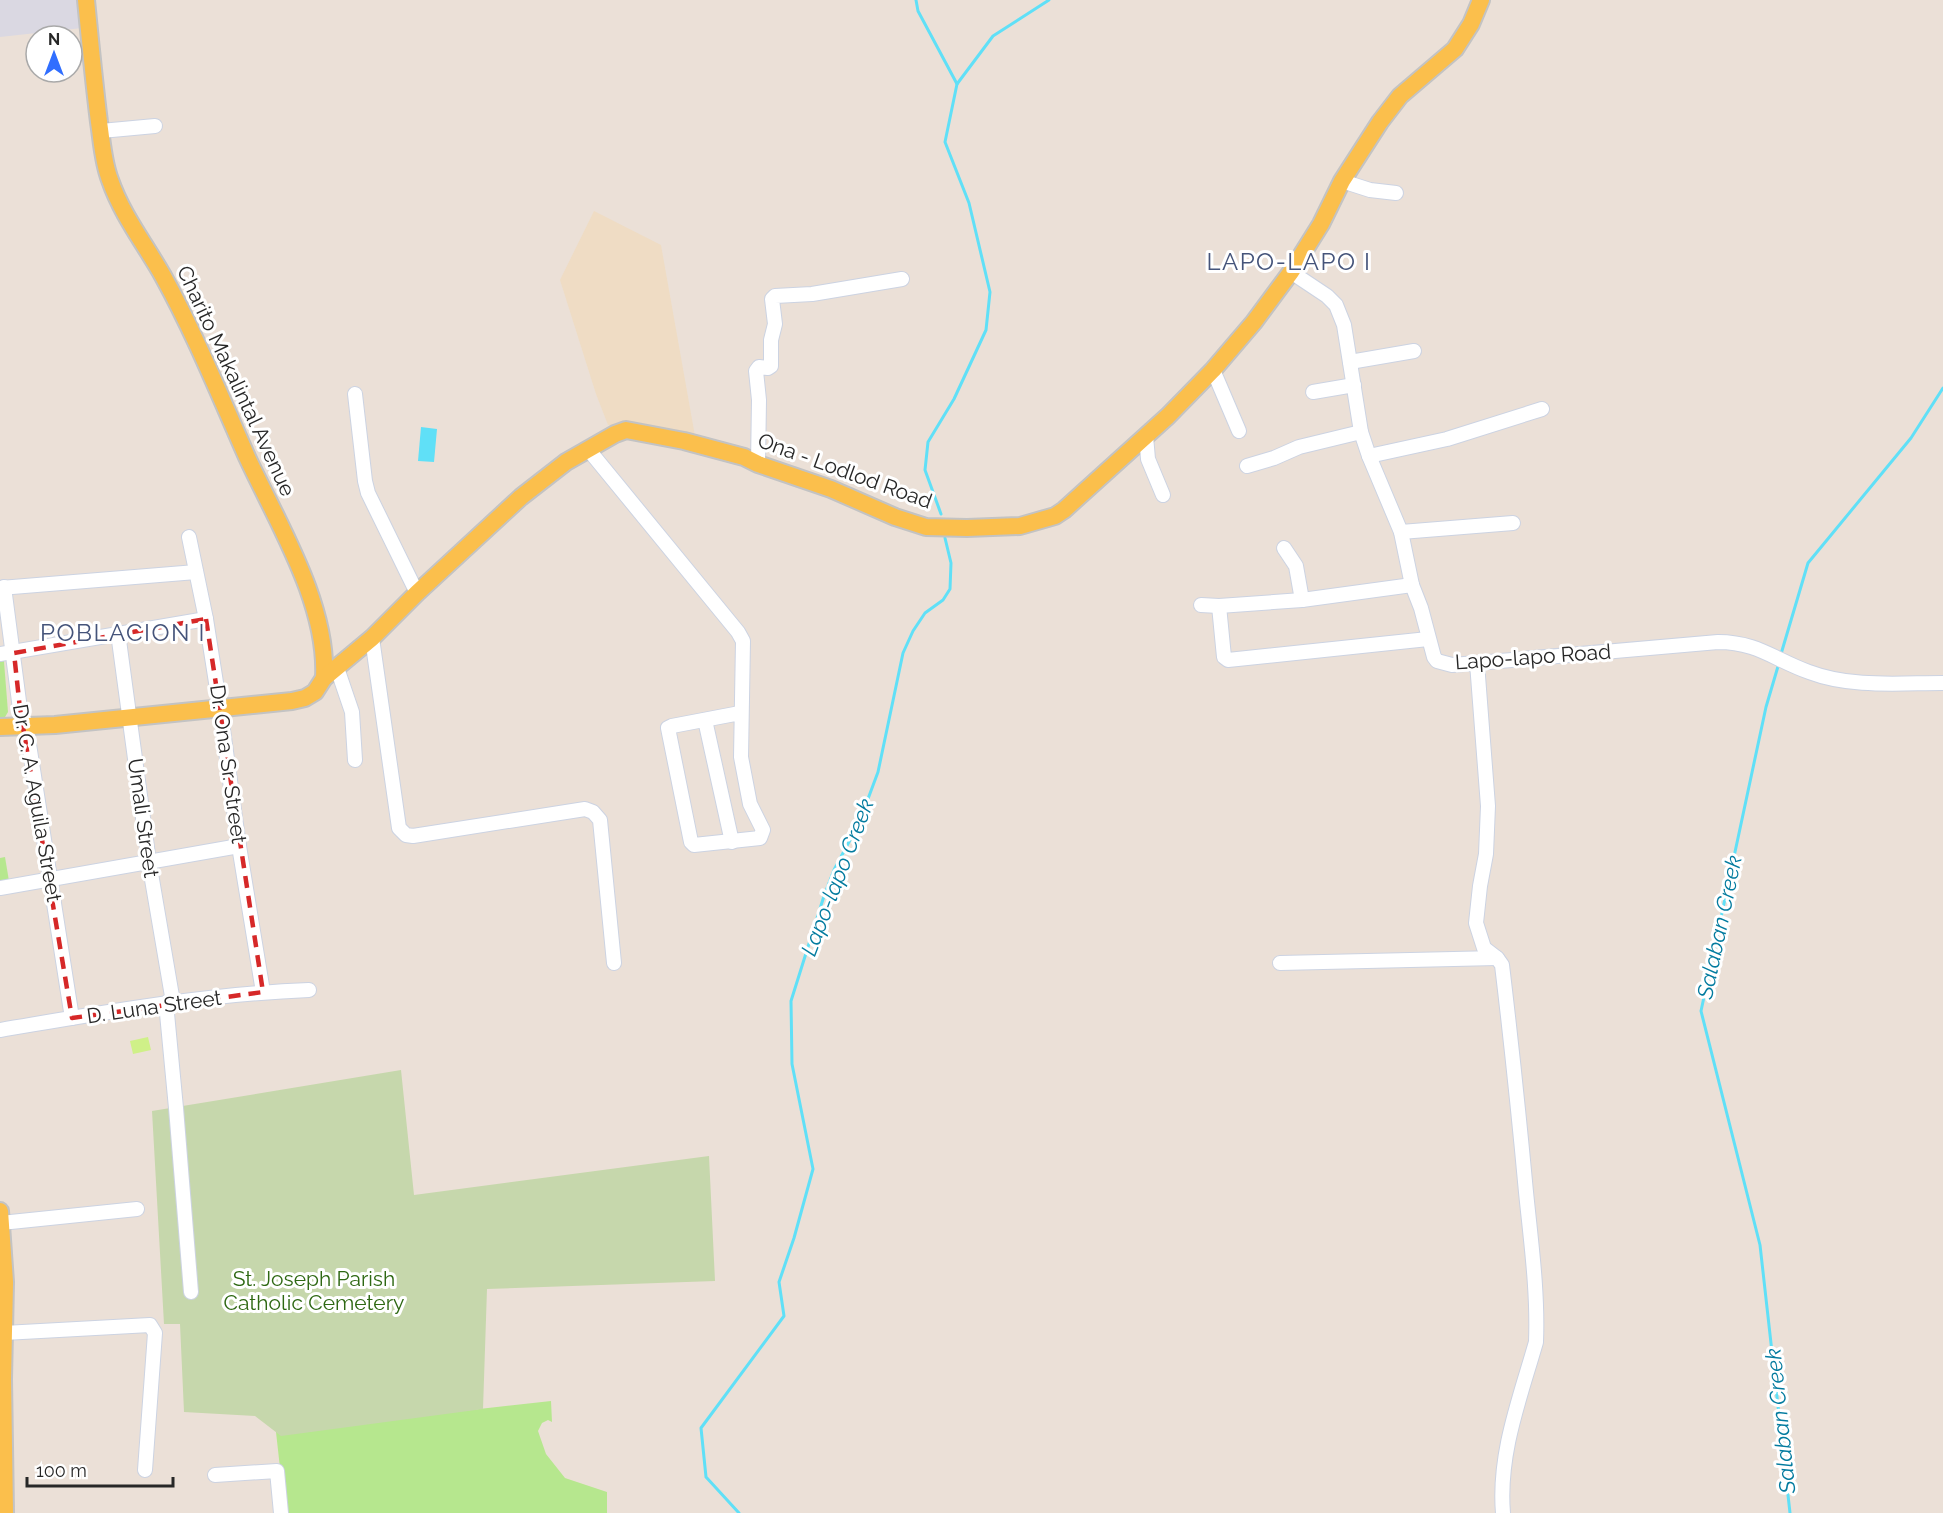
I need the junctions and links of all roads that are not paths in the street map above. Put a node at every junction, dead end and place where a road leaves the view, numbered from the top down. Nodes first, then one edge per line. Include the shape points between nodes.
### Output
1 (86, 0) edge
2 (1481, 0) edge
3 (155, 126) dead end
4 (101, 131) junction
5 (1342, 182) junction
6 (1396, 193) dead end
7 (1291, 272) junction
8 (902, 279) dead end
9 (1414, 351) dead end
10 (1350, 362) junction
11 (1213, 370) junction
12 (1353, 385) junction
13 (1313, 392) dead end
14 (355, 394) dead end
15 (1542, 409) dead end
16 (1239, 431) dead end
17 (1361, 432) junction
18 (1146, 436) junction
19 (588, 449) junction
20 (1369, 456) junction
21 (758, 464) junction
22 (1247, 466) dead end
23 (1163, 495) dead end
24 (1513, 523) dead end
25 (1401, 532) junction
26 (189, 537) dead end
27 (1284, 548) dead end
28 (196, 572) junction
29 (1412, 585) junction
30 (2, 587) edge
31 (417, 593) junction
32 (1302, 600) junction
33 (1201, 605) dead end
34 (1219, 606) junction
35 (205, 618) junction
36 (118, 633) junction
37 (372, 638) junction
38 (1428, 639) junction
39 (7, 654) edge
40 (1477, 663) junction
41 (331, 673) junction
42 (1943, 683) edge
43 (220, 708) junction
44 (740, 713) junction
45 (129, 718) junction
46 (705, 720) junction
47 (26, 725) junction
48 (0, 727) edge
49 (355, 760) dead end
50 (732, 842) junction
51 (239, 846) junction
52 (149, 862) junction
53 (50, 879) junction
54 (0, 888) edge
55 (1497, 958) junction
56 (614, 963) dead end
57 (1280, 963) dead end
58 (309, 990) dead end
59 (263, 992) junction
60 (169, 1003) junction
61 (72, 1018) junction
62 (0, 1030) edge
63 (137, 1209) dead end
64 (1, 1217) edge
65 (190, 1292) dead end
66 (4, 1333) junction
67 (2, 1380) edge
68 (145, 1470) dead end
69 (215, 1475) dead end
70 (5, 1513) edge
71 (281, 1513) edge
72 (1503, 1513) edge

1 - 4 main road, Charito Makalintal Avenue
2 - 5 main road, Ona - Lodlod Road via 1455,49 1400,96
3 - 4 street
4 - 41 main road, Charito Makalintal Avenue via 107,171 119,201 194,335 298,562
5 - 6 street
5 - 7 main road, Ona - Lodlod Road
7 - 10 street, Lapo-lapo Road via 1336,305
7 - 11 main road, Ona - Lodlod Road
8 - 21 street via 772,299 775,324 771,366 756,371
9 - 10 street
10 - 12 street, Lapo-lapo Road
11 - 16 street
11 - 18 main road, Ona - Lodlod Road
12 - 13 street
12 - 17 street, Lapo-lapo Road
14 - 31 street via 368,494
15 - 20 street via 1447,439
17 - 20 street, Lapo-lapo Road
17 - 22 street via 1299,447
18 - 21 main road, Ona - Lodlod Road via 1064,510 1020,526 926,527
18 - 23 street via 1148,459
19 - 21 main road, Ona - Lodlod Road via 626,430 744,457
19 - 31 main road, Ona - Lodlod Road via 521,498
19 - 44 street via 738,632 743,641
20 - 25 street, Lapo-lapo Road
24 - 25 street
25 - 29 street, Lapo-lapo Road
26 - 28 street, Dr. Ona Sr. Street
27 - 32 street via 1296,566
28 - 30 street
28 - 35 street, Dr. Ona Sr. Street
29 - 32 street
29 - 38 street, Lapo-lapo Road
30 - 39 street, Dr. C. A. Aguila Street
31 - 37 main road, Ona - Lodlod Road
32 - 34 street
33 - 34 street
34 - 38 street via 1222,650 1228,660
35 - 36 street
35 - 43 street, Dr. Ona Sr. Street
36 - 39 street
36 - 45 street, Umali Street
37 - 41 main road, Ona - Lodlod Road
37 - 56 street via 399,828 413,836 585,809 593,812 600,820
38 - 40 street, Lapo-lapo Road via 1437,661 1452,665
39 - 47 street, Dr. C. A. Aguila Street
40 - 42 street, Lapo-lapo Road via 1736,642 1810,673 1840,680
40 - 55 street via 1488,806 1476,923 1484,948
41 - 43 main road, Ona - Lodlod Road via 305,698
41 - 49 street via 352,712
43 - 45 main road, Ona - Lodlod Road
43 - 51 street, Dr. Ona Sr. Street
44 - 46 street
44 - 50 street via 741,757 750,804 763,830 760,838
45 - 47 main road, Ona - Lodlod Road
45 - 52 street, Umali Street
46 - 50 street
46 - 50 street via 672,726 667,732 691,842 700,846
47 - 48 main road, Ona - Lodlod Road
47 - 53 street, Dr. C. A. Aguila Street
51 - 52 street
51 - 59 street, Dr. Ona Sr. Street
52 - 53 street
52 - 60 street, Umali Street
53 - 54 street
53 - 61 street, Dr. C. A. Aguila Street
55 - 57 street
55 - 72 street via 1502,965 1512,1048 1537,1330 1503,1467
58 - 59 street, D. Luna Street
59 - 60 street, D. Luna Street
60 - 61 street, D. Luna Street
60 - 65 street, Umali Street
61 - 62 street, D. Luna Street
63 - 64 street
64 - 66 main road
66 - 67 main road
66 - 68 street via 150,1325 155,1333
67 - 70 main road
69 - 71 street via 277,1471

